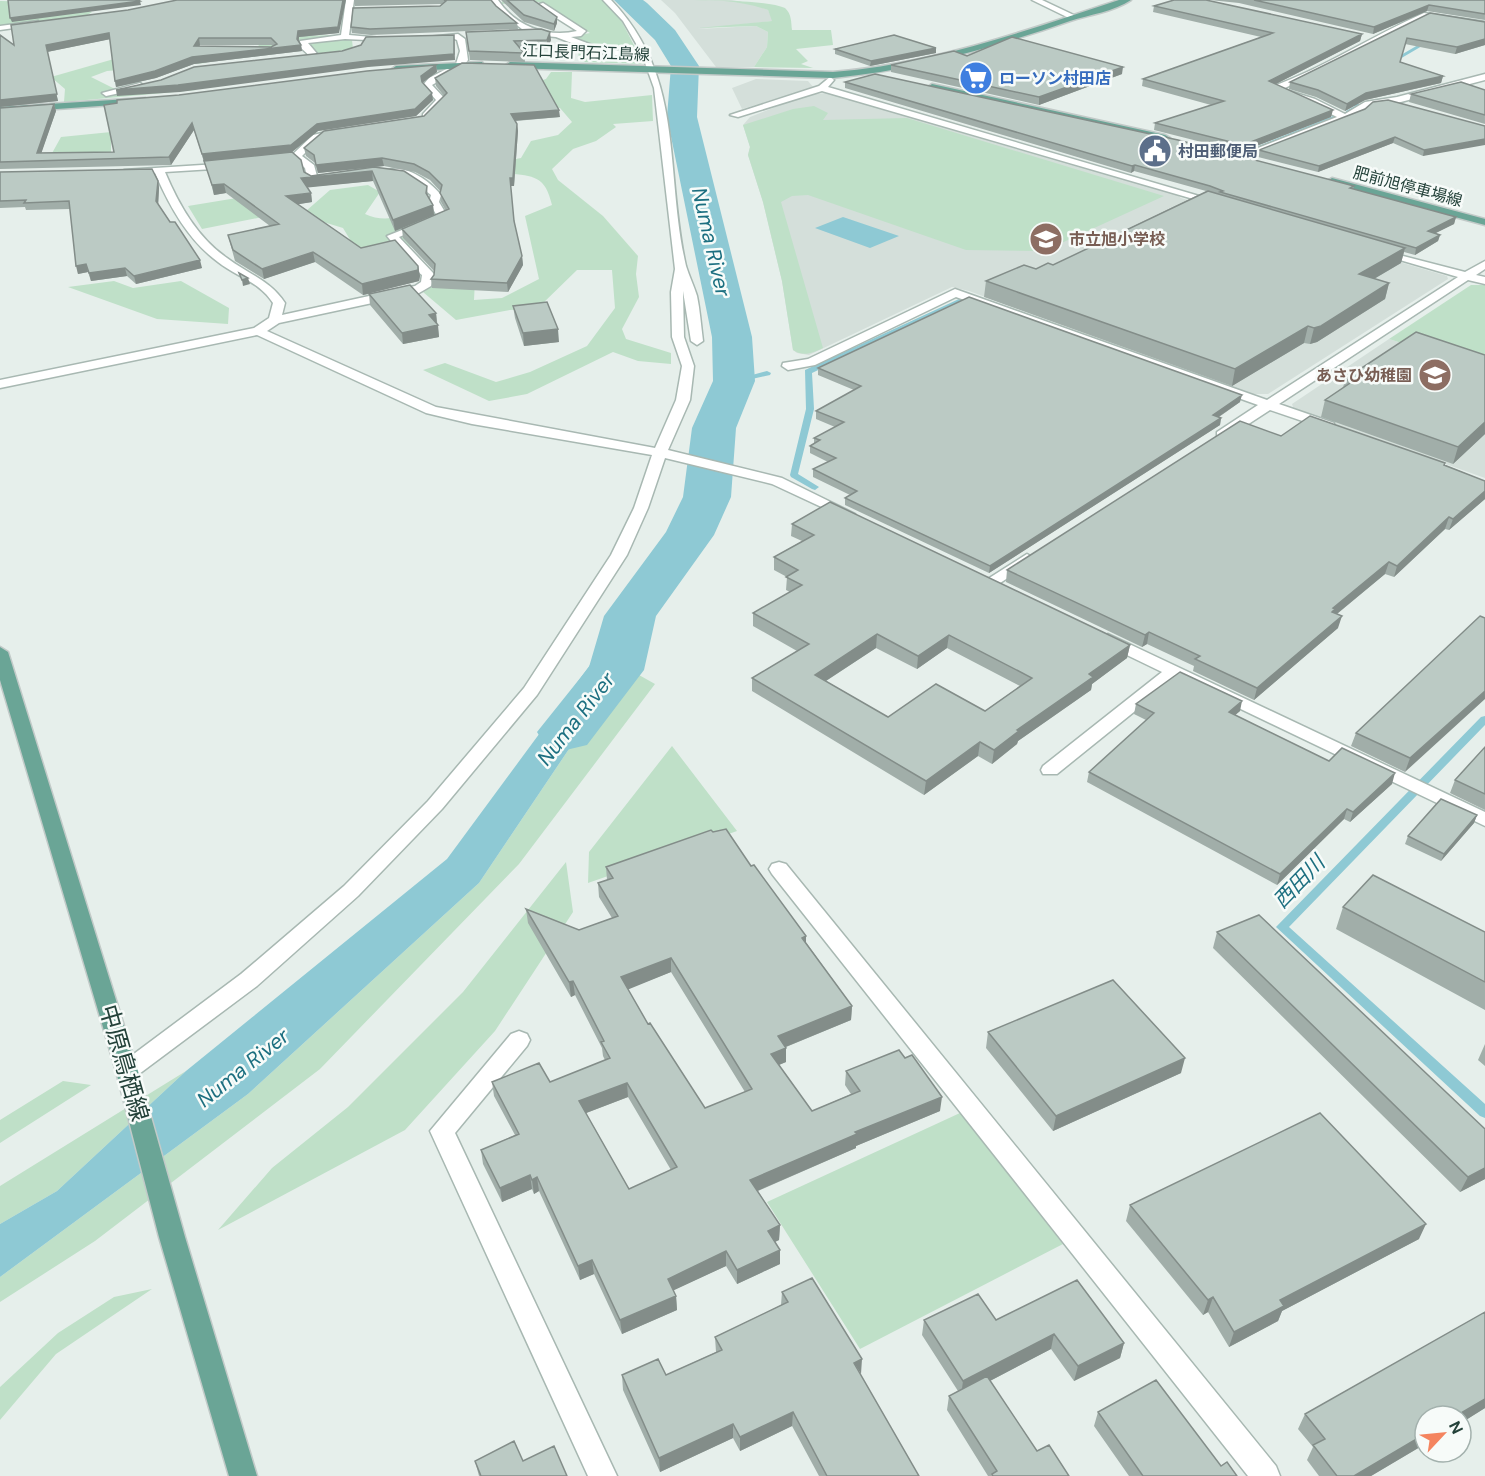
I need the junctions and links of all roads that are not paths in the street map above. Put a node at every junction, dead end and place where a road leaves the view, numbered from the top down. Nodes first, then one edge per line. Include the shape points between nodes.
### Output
1 (350, 0) edge
2 (494, 0) edge
3 (607, 0) edge
4 (1036, 0) edge
5 (1127, 0) edge
6 (540, 5) edge
7 (360, 9) edge
8 (348, 10) junction
9 (1074, 17) junction
10 (44, 22) edge
11 (1470, 23) junction
12 (1485, 24) edge
13 (431, 27) edge
14 (0, 28) edge
15 (529, 32) junction
16 (518, 33) edge
17 (1485, 33) edge
18 (455, 36) junction
19 (466, 36) edge
20 (560, 36) junction
21 (1362, 36) edge
22 (345, 37) junction
23 (405, 38) edge
24 (1374, 39) junction
25 (304, 46) junction
26 (293, 47) edge
27 (315, 56) edge
28 (649, 64) junction
29 (458, 65) junction
30 (490, 65) edge
31 (501, 65) edge
32 (387, 70) edge
33 (868, 73) junction
34 (833, 75) junction
35 (1485, 77) edge
36 (892, 78) edge
37 (915, 83) edge
38 (149, 85) edge
39 (95, 88) dead end
40 (822, 88) junction
41 (106, 93) junction
42 (148, 100) edge
43 (117, 102) junction
44 (1388, 102) junction
45 (1411, 109) edge
46 (0, 110) edge
47 (735, 115) dead end
48 (1344, 117) junction
49 (420, 120) edge
50 (347, 131) edge
51 (1179, 141) edge
52 (1233, 155) edge
53 (296, 156) junction
54 (1243, 158) junction
55 (276, 160) edge
56 (1265, 163) edge
57 (241, 165) edge
58 (159, 171) junction
59 (114, 172) edge
60 (372, 174) edge
61 (344, 176) edge
62 (1320, 178) edge
63 (1226, 206) edge
64 (1485, 222) edge
65 (1364, 246) edge
66 (1485, 264) edge
67 (681, 269) junction
68 (1467, 276) junction
69 (1485, 281) edge
70 (274, 321) junction
71 (258, 331) junction
72 (697, 341) dead end
73 (788, 366) dead end
74 (0, 384) edge
75 (1268, 404) junction
76 (1344, 432) edge
77 (1214, 440) edge
78 (667, 454) junction
79 (866, 523) edge
80 (1039, 552) edge
81 (972, 573) edge
82 (991, 582) junction
83 (1011, 592) edge
84 (1095, 633) edge
85 (0, 652) edge
86 (1174, 671) junction
87 (1050, 770) dead end
88 (1485, 820) edge
89 (779, 869) dead end
90 (519, 1040) dead end
91 (127, 1071) junction
92 (243, 1476) edge
93 (603, 1476) edge
94 (1266, 1476) edge

1 - 8 street
2 - 15 street
3 - 28 street via 626,20
4 - 9 street
5 - 9 main road, 江口長門石江島線
6 - 20 street via 582,31
7 - 8 street
8 - 22 street
9 - 33 main road, 江口長門石江島線 via 924,64
10 - 14 street
11 - 12 street
11 - 17 street via 1477,26 1470,30
11 - 24 street via 1427,15
13 - 18 street via 428,37
15 - 16 street
15 - 20 street
18 - 19 street
18 - 29 street via 466,50
20 - 28 street
21 - 24 street
22 - 23 street via 360,43
22 - 25 street via 304,41
24 - 48 street via 1274,89
25 - 26 street
25 - 27 street
28 - 31 main road, 江口長門石江島線
28 - 34 main road, 江口長門石江島線 via 710,72
28 - 67 street via 658,88
29 - 30 main road
29 - 32 main road
29 - 49 street via 448,74 429,81 427,85 441,100
33 - 34 main road, 江口長門石江島線
33 - 36 main road
34 - 40 street
35 - 44 street
37 - 51 main road
38 - 41 street
39 - 41 street
40 - 47 street
40 - 63 street
41 - 43 street
42 - 43 main road
43 - 46 main road
44 - 45 street
44 - 48 street via 1368,104
48 - 54 street
50 - 53 street via 316,137
52 - 54 main road
53 - 55 street
53 - 61 street via 310,167 312,180
54 - 56 main road
57 - 58 street
58 - 59 street
58 - 70 street via 175,205 205,246 274,293 279,303
60 - 70 street via 401,172 416,176 436,195 434,202 443,217 392,236 428,274 427,284
62 - 64 main road, 肥前旭停車場線
65 - 68 street
66 - 68 street
67 - 72 street via 691,297
67 - 78 street via 678,337 688,366 683,400
68 - 69 street
68 - 75 street
70 - 71 street
71 - 74 street
71 - 78 street via 431,410
73 - 75 street via 811,362 955,293
75 - 76 street
75 - 77 street
78 - 79 street via 777,481
78 - 91 street via 597,592 531,691 435,805 351,891 249,980
80 - 82 street
81 - 82 street
82 - 83 street
84 - 86 street
85 - 91 main road, 中原鳥栖線
86 - 87 street
86 - 88 street
89 - 94 street
90 - 93 street via 442,1131
91 - 92 main road, 中原鳥栖線

